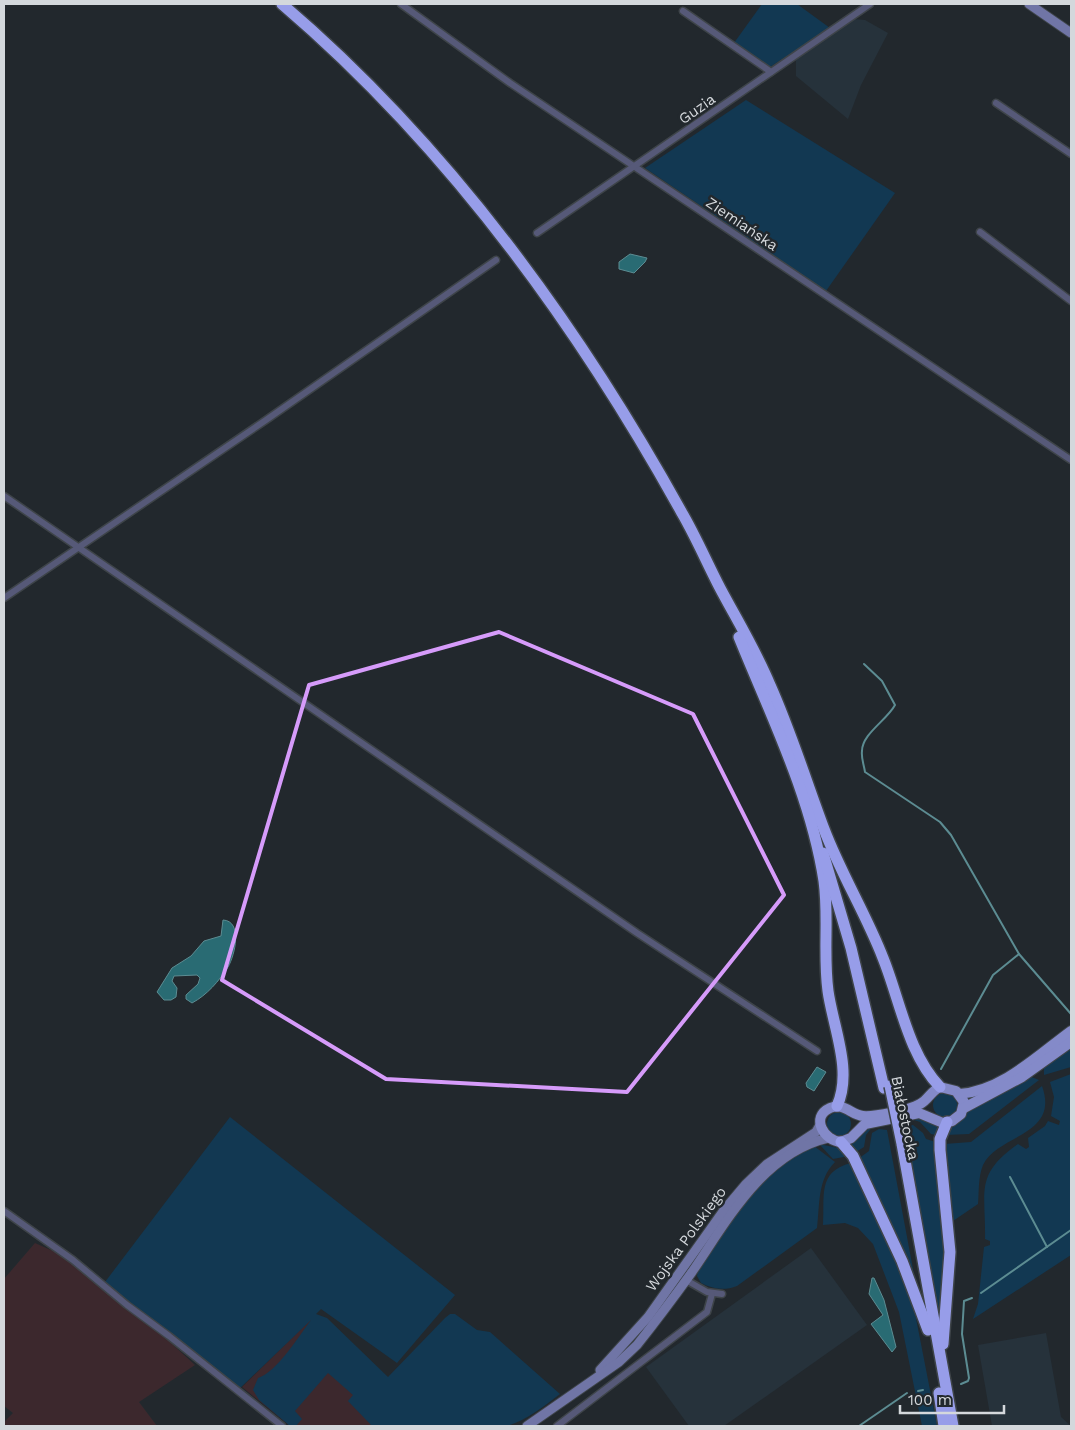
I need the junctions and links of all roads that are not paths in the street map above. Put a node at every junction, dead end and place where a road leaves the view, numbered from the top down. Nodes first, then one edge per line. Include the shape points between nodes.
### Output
1 (282, 4) edge
2 (401, 4) edge
3 (1029, 4) edge
4 (865, 5) edge
5 (683, 12) dead end
6 (1071, 33) edge
7 (771, 72) junction
8 (996, 103) dead end
9 (1071, 154) edge
10 (635, 167) junction
11 (980, 232) dead end
12 (537, 233) dead end
13 (496, 260) dead end
14 (1071, 301) edge
15 (1071, 460) edge
16 (4, 496) edge
17 (77, 547) junction
18 (720, 589) junction
19 (4, 598) edge
20 (811, 821) junction
21 (824, 830) junction
22 (1071, 1031) edge
23 (1071, 1042) edge
24 (818, 1051) dead end
25 (887, 1087) junction
26 (940, 1087) junction
27 (959, 1094) junction
28 (837, 1106) junction
29 (964, 1108) junction
30 (868, 1119) junction
31 (947, 1122) junction
32 (820, 1125) junction
33 (828, 1138) junction
34 (841, 1142) junction
35 (899, 1145) junction
36 (4, 1211) edge
37 (683, 1278) junction
38 (712, 1294) junction
39 (722, 1294) dead end
40 (928, 1330) junction
41 (944, 1378) junction
42 (282, 1426) edge
43 (527, 1426) edge
44 (557, 1426) edge
45 (944, 1426) edge
46 (953, 1426) edge

1 - 18 highway via 439,160 505,242 576,339 636,432 684,515
2 - 10 street, Ziemiańska via 510,83
3 - 6 main road
4 - 7 street, Guzia
5 - 7 street
7 - 10 street, Guzia
8 - 9 street
10 - 12 street, Guzia
10 - 15 street, Ziemiańska
11 - 14 street
13 - 17 street
16 - 17 street
17 - 19 street
17 - 24 street via 637,934
18 - 20 highway
18 - 21 highway via 770,683
20 - 25 highway, Białostocka via 830,872
20 - 28 highway via 824,881 828,991 843,1075 843,1090
21 - 25 highway, Białostocka via 857,943
21 - 26 highway via 885,961 915,1046 932,1079
22 - 27 main road via 1002,1080 981,1090
23 - 29 main road via 1022,1076
25 - 35 highway, Białostocka, bridge
26 - 27 main road via 951,1088
26 - 30 main road via 916,1106
27 - 29 main road
28 - 30 main road
28 - 32 main road via 824,1113
29 - 31 main road via 957,1118
30 - 31 main road via 919,1113 938,1122
30 - 34 main road via 851,1138
31 - 41 highway via 940,1139 949,1236 943,1327
32 - 33 main road
32 - 37 main road, Wojska Polskiego via 816,1132 753,1176 729,1204
33 - 34 main road
33 - 37 main road, Wojska Polskiego via 786,1159 756,1182
34 - 40 highway via 853,1156 902,1261
35 - 40 highway, Białostocka
35 - 41 highway, Białostocka
36 - 42 street via 73,1260
37 - 38 street
37 - 43 main road, Wojska Polskiego via 588,1382
38 - 39 street
38 - 44 street via 707,1312
40 - 45 highway, Białostocka
41 - 46 highway, Białostocka

